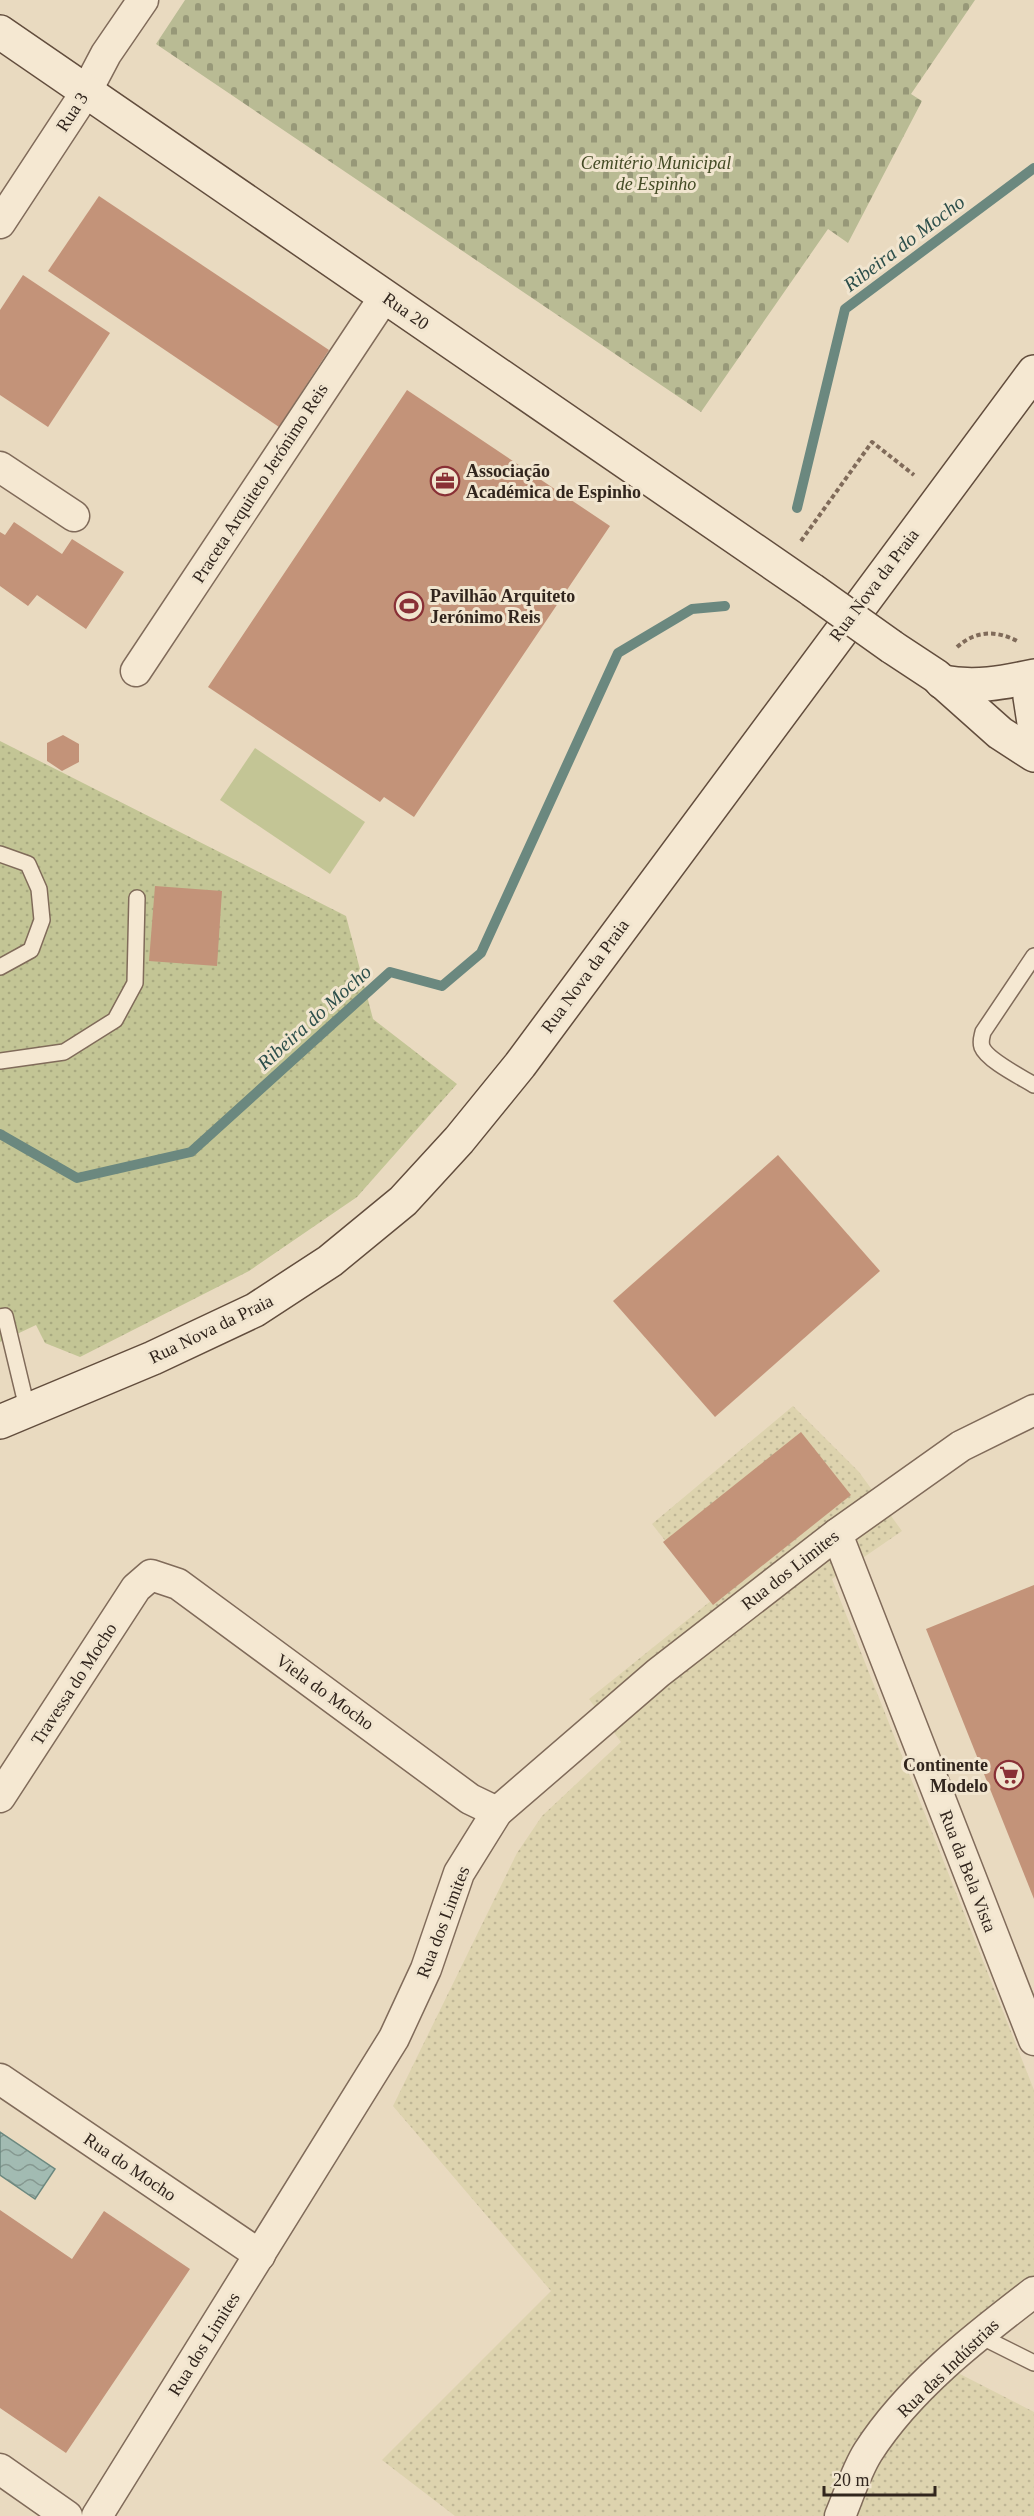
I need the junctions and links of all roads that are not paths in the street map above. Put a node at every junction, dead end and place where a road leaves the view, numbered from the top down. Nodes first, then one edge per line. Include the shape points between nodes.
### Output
1 (142, 0) edge
2 (0, 32) edge
3 (86, 92) junction
4 (0, 223) edge
5 (385, 296) junction
6 (1034, 372) edge
7 (0, 467) edge
8 (74, 516) dead end
9 (136, 671) dead end
10 (1034, 676) edge
11 (942, 682) junction
12 (1034, 687) edge
13 (1034, 723) edge
14 (1034, 755) edge
15 (0, 854) edge
16 (137, 898) dead end
17 (1034, 956) edge
18 (0, 968) edge
19 (0, 1061) edge
20 (1034, 1085) edge
21 (0, 1317) edge
22 (1034, 1410) edge
23 (14, 1417) edge
24 (837, 1534) junction
25 (151, 1575) joint
26 (0, 1797) edge
27 (497, 1812) junction
28 (1034, 2040) edge
29 (0, 2079) edge
30 (260, 2255) junction
31 (1034, 2292) edge
32 (978, 2335) junction
33 (1034, 2363) edge
34 (0, 2469) edge
35 (67, 2516) edge
36 (97, 2516) edge
37 (840, 2516) edge

1 - 3 street, Rua 3 via 105,54
2 - 3 street, Rua 20
3 - 4 street, Rua 3
3 - 5 street, Rua 20
5 - 9 street, Praceta Arquiteto Jerónimo Reis
5 - 11 street, Rua 20, bridge
6 - 23 street, Rua Nova da Praia via 520,1065 403,1201 330,1261 255,1310
7 - 8 street
10 - 11 street via 988,686
11 - 14 street, Rua 20 via 1000,733
12 - 13 street via 1030,697
15 - 18 lane via 28,864 39,889 42,920 32,950
16 - 19 lane via 135,983 115,1020 64,1052
17 - 20 lane via 980,1042 991,1058
21 - 23 lane via 5,1316
22 - 24 street, Rua dos Limites via 961,1446
24 - 27 street, Rua dos Limites via 658,1673
24 - 28 street, Rua da Bela Vista
25 - 26 street, Travessa do Mocho via 136,1588
25 - 27 street, Viela do Mocho via 178,1584 470,1799
27 - 30 street, Rua dos Limites via 459,1873 426,1969 394,2038
29 - 30 street, Rua do Mocho
30 - 36 street, Rua dos Limites
31 - 32 street, Rua das Indústrias
32 - 33 lane
32 - 37 street, Rua das Indústrias via 910,2399 868,2453
34 - 35 street

